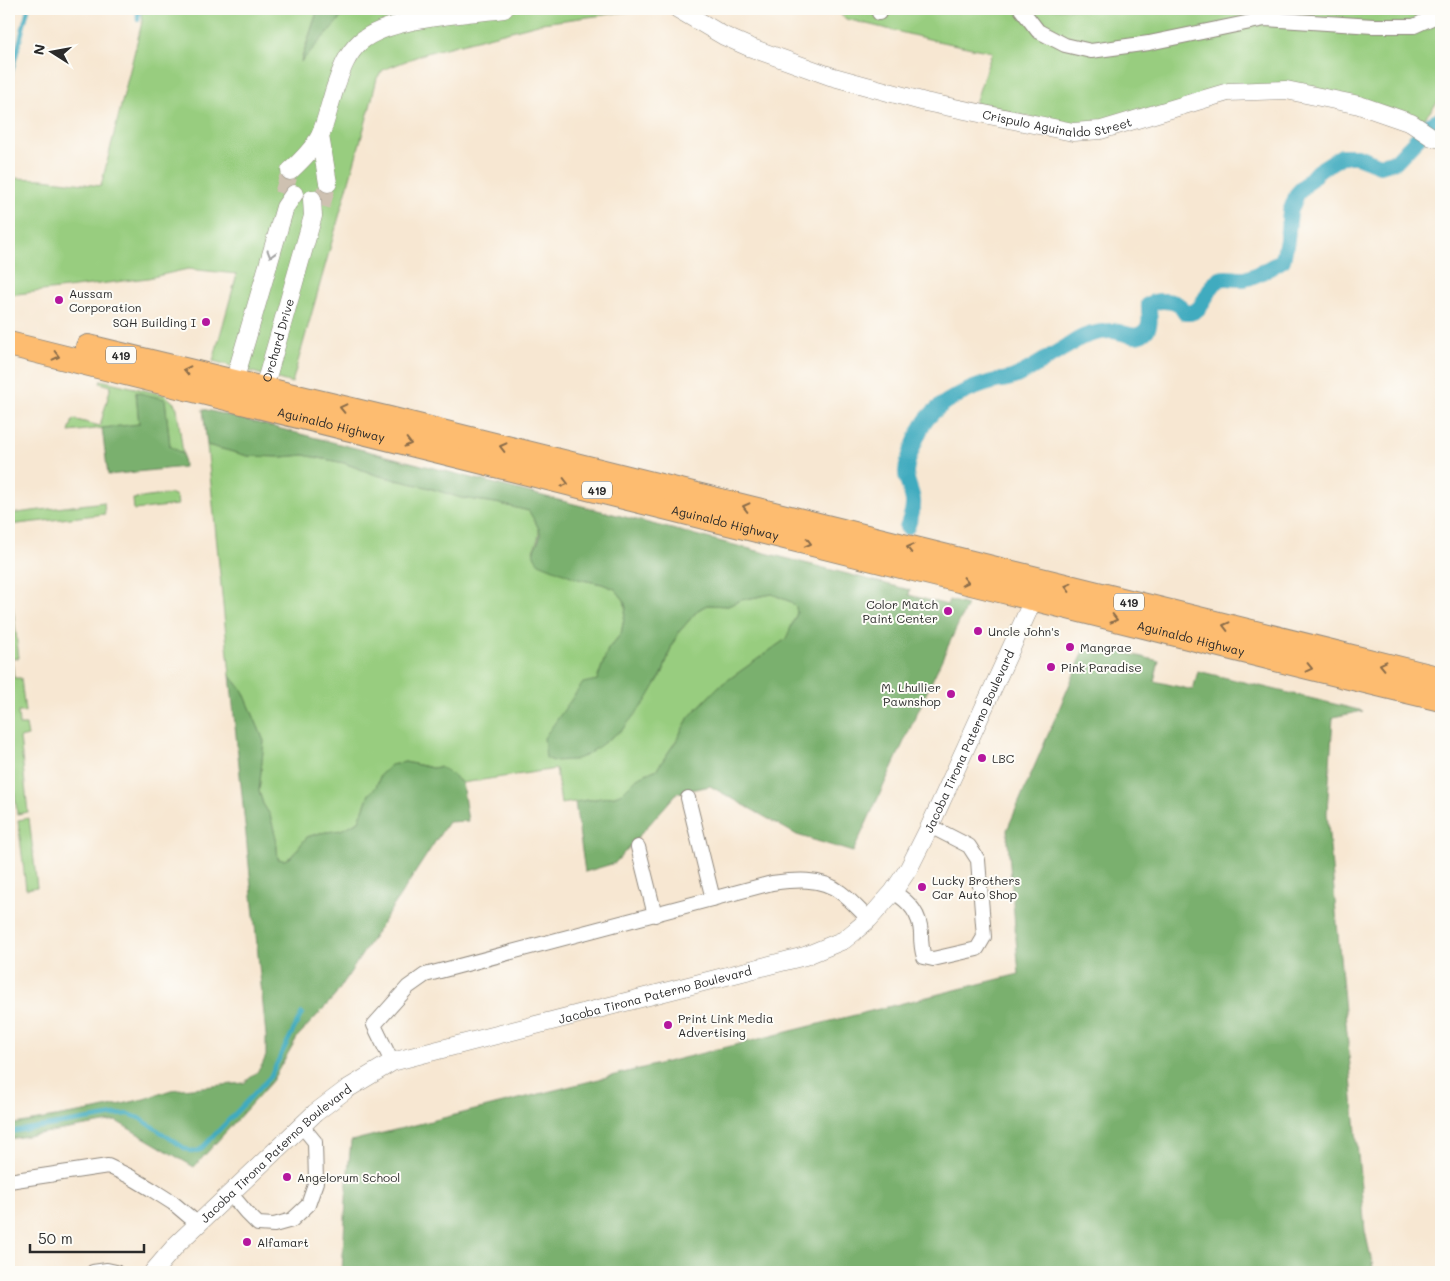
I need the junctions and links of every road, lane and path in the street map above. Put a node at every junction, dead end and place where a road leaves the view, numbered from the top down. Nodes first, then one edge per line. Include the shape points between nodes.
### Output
1 (504, 9) edge
2 (678, 9) edge
3 (1022, 9) edge
4 (1441, 14) edge
5 (320, 136) junction
6 (1437, 138) edge
7 (297, 169) tunnel mouth
8 (323, 178) tunnel mouth
9 (288, 198) tunnel mouth
10 (315, 207) tunnel mouth
11 (9, 328) edge
12 (9, 344) edge
13 (247, 391) junction
14 (1034, 598) junction
15 (1435, 687) edge
16 (688, 798) dead end
17 (930, 826) junction
18 (638, 847) dead end
19 (893, 892) junction
20 (712, 899) junction
21 (655, 915) junction
22 (868, 919) junction
23 (392, 1062) junction
24 (302, 1126) junction
25 (9, 1180) edge
26 (230, 1194) junction
27 (198, 1224) junction
28 (93, 1272) edge
29 (116, 1272) edge
30 (153, 1272) edge

1 - 5 street via 406,22 361,41 341,70
2 - 6 street, Crispulo Aguinaldo Street via 748,47 830,76 924,102 1073,132 1101,130 1228,92 1286,90 1358,105 1411,123
3 - 4 street via 1038,31 1065,45 1090,52 1265,19 1414,26
5 - 7 street
5 - 8 street
9 -> 13 street
10 - 13 street, Orchard Drive
13 -> 11 highway, Aguinaldo Highway / 419
12 -> 13 highway, Aguinaldo Highway / 419
13 -> 14 highway, Aguinaldo Highway / 419 via 881,562
15 -> 13 highway, Aguinaldo Highway / 419 via 398,422
14 -> 15 highway, Aguinaldo Highway / 419 via 1262,656
14 - 17 street, Jacoba Tirona Paterno Boulevard
16 - 20 street
17 - 19 street, Jacoba Tirona Paterno Boulevard
17 - 19 street via 969,846 978,860 984,937 977,949 933,960 924,957 916,913 904,898
18 - 21 street
19 - 22 street, Jacoba Tirona Paterno Boulevard
20 - 21 street
20 - 22 street via 795,880 826,884 840,891
21 - 23 street via 425,975 408,987 374,1025
22 - 23 street, Jacoba Tirona Paterno Boulevard via 844,940 805,956
23 - 24 street, Jacoba Tirona Paterno Boulevard via 347,1089
24 - 26 street, Jacoba Tirona Paterno Boulevard
24 - 26 street via 316,1142 316,1182 308,1205 292,1220 274,1225 258,1224
25 - 27 street via 108,1166 158,1193
26 - 27 street, Jacoba Tirona Paterno Boulevard
27 - 30 street, Jacoba Tirona Paterno Boulevard
28 - 29 street

